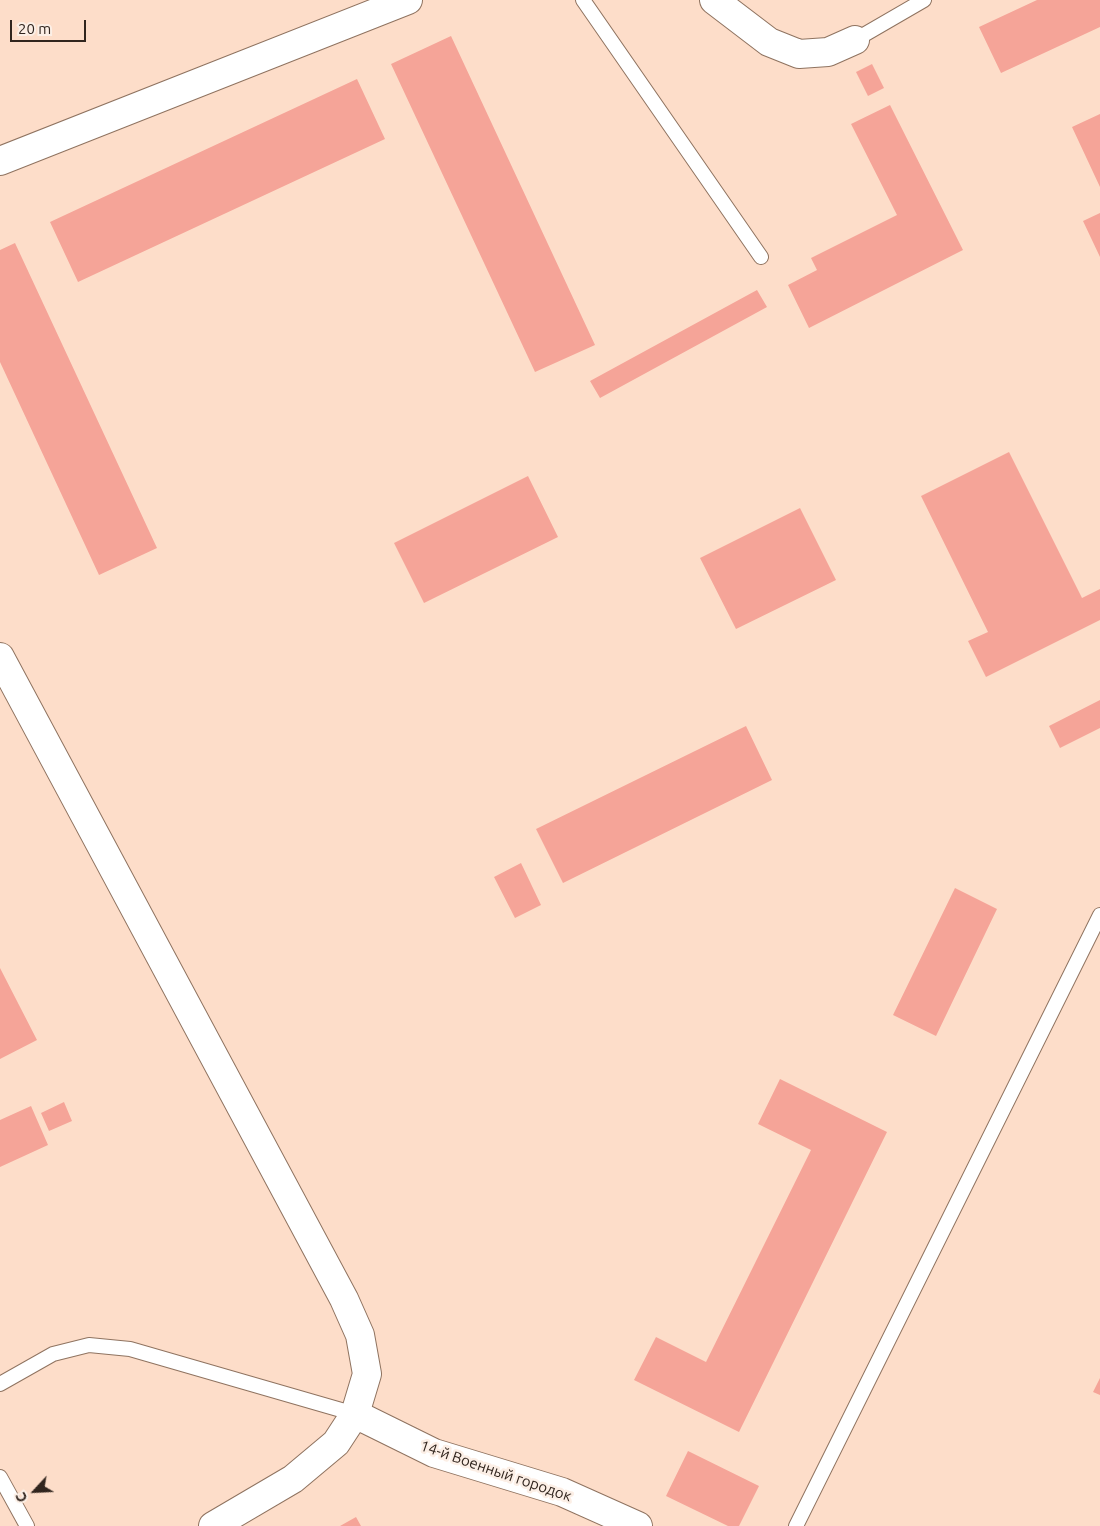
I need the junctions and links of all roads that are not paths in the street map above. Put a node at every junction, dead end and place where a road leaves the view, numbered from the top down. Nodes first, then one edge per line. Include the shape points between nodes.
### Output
1 (408, 0) edge
2 (583, 0) edge
3 (714, 0) edge
4 (924, 0) edge
5 (855, 40) joint
6 (0, 161) edge
7 (761, 257) dead end
8 (0, 657) edge
9 (1100, 915) edge
10 (0, 1384) edge
11 (355, 1414) junction
12 (0, 1477) edge
13 (27, 1526) edge
14 (213, 1526) edge
15 (638, 1526) edge
16 (796, 1526) edge

1 - 6 street
2 - 7 lane
3 - 5 street via 769,42 799,54 828,52
4 - 5 lane
8 - 11 street via 344,1299 360,1335 367,1374
9 - 16 lane
10 - 11 lane via 53,1354 89,1345 130,1349
11 - 14 street via 336,1443 293,1479
11 - 15 street, 14-й Военный городок via 434,1453 562,1492
12 - 13 lane

